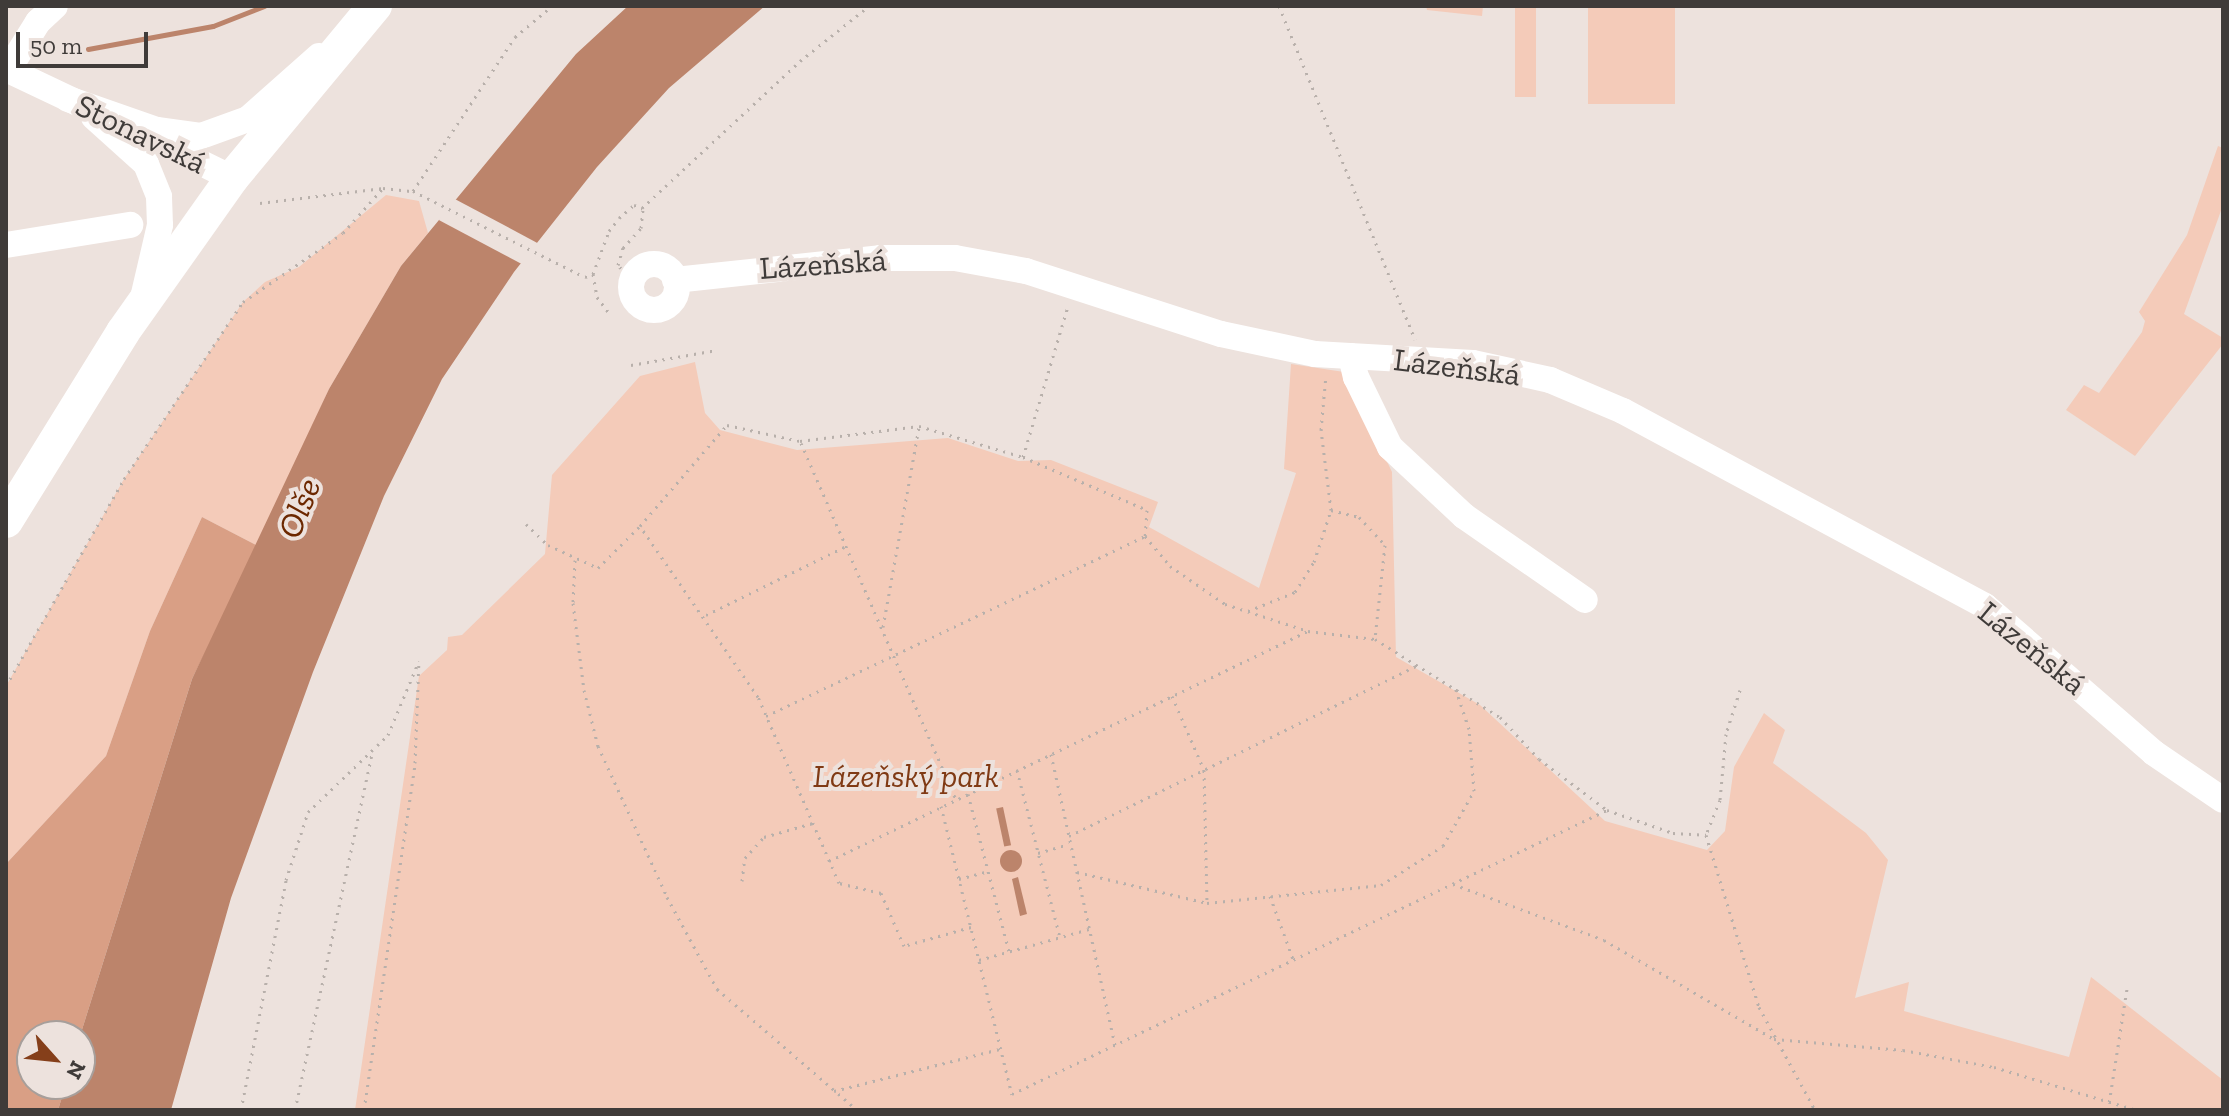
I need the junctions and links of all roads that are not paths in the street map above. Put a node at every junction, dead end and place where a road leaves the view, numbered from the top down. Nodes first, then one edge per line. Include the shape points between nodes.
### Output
1 (55, 6) edge
2 (368, 14) edge
3 (7, 69) edge
4 (68, 99) junction
5 (232, 178) junction
6 (130, 225) dead end
7 (6, 245) edge
8 (675, 280) junction
9 (141, 306) junction
10 (1339, 356) junction
11 (6, 521) edge
12 (1585, 600) dead end
13 (2223, 800) edge

1 - 3 street
2 - 4 street via 257,112 221,132 201,136 157,130
2 - 5 main road
3 - 4 street, Stonavská
4 - 5 street, Stonavská
4 - 9 street via 136,154 159,197 160,225
5 - 9 main road
6 - 7 street
8 - 8 street via 672,302 651,311 633,297 632,280 640,269 654,264
8 - 10 street, Lázeňská via 880,258 955,258 1026,271 1221,334
9 - 11 main road
10 - 12 street via 1356,377 1390,447 1464,516
10 - 13 street, Lázeňská via 1473,363 1550,380 1623,411 1985,606 2154,753

